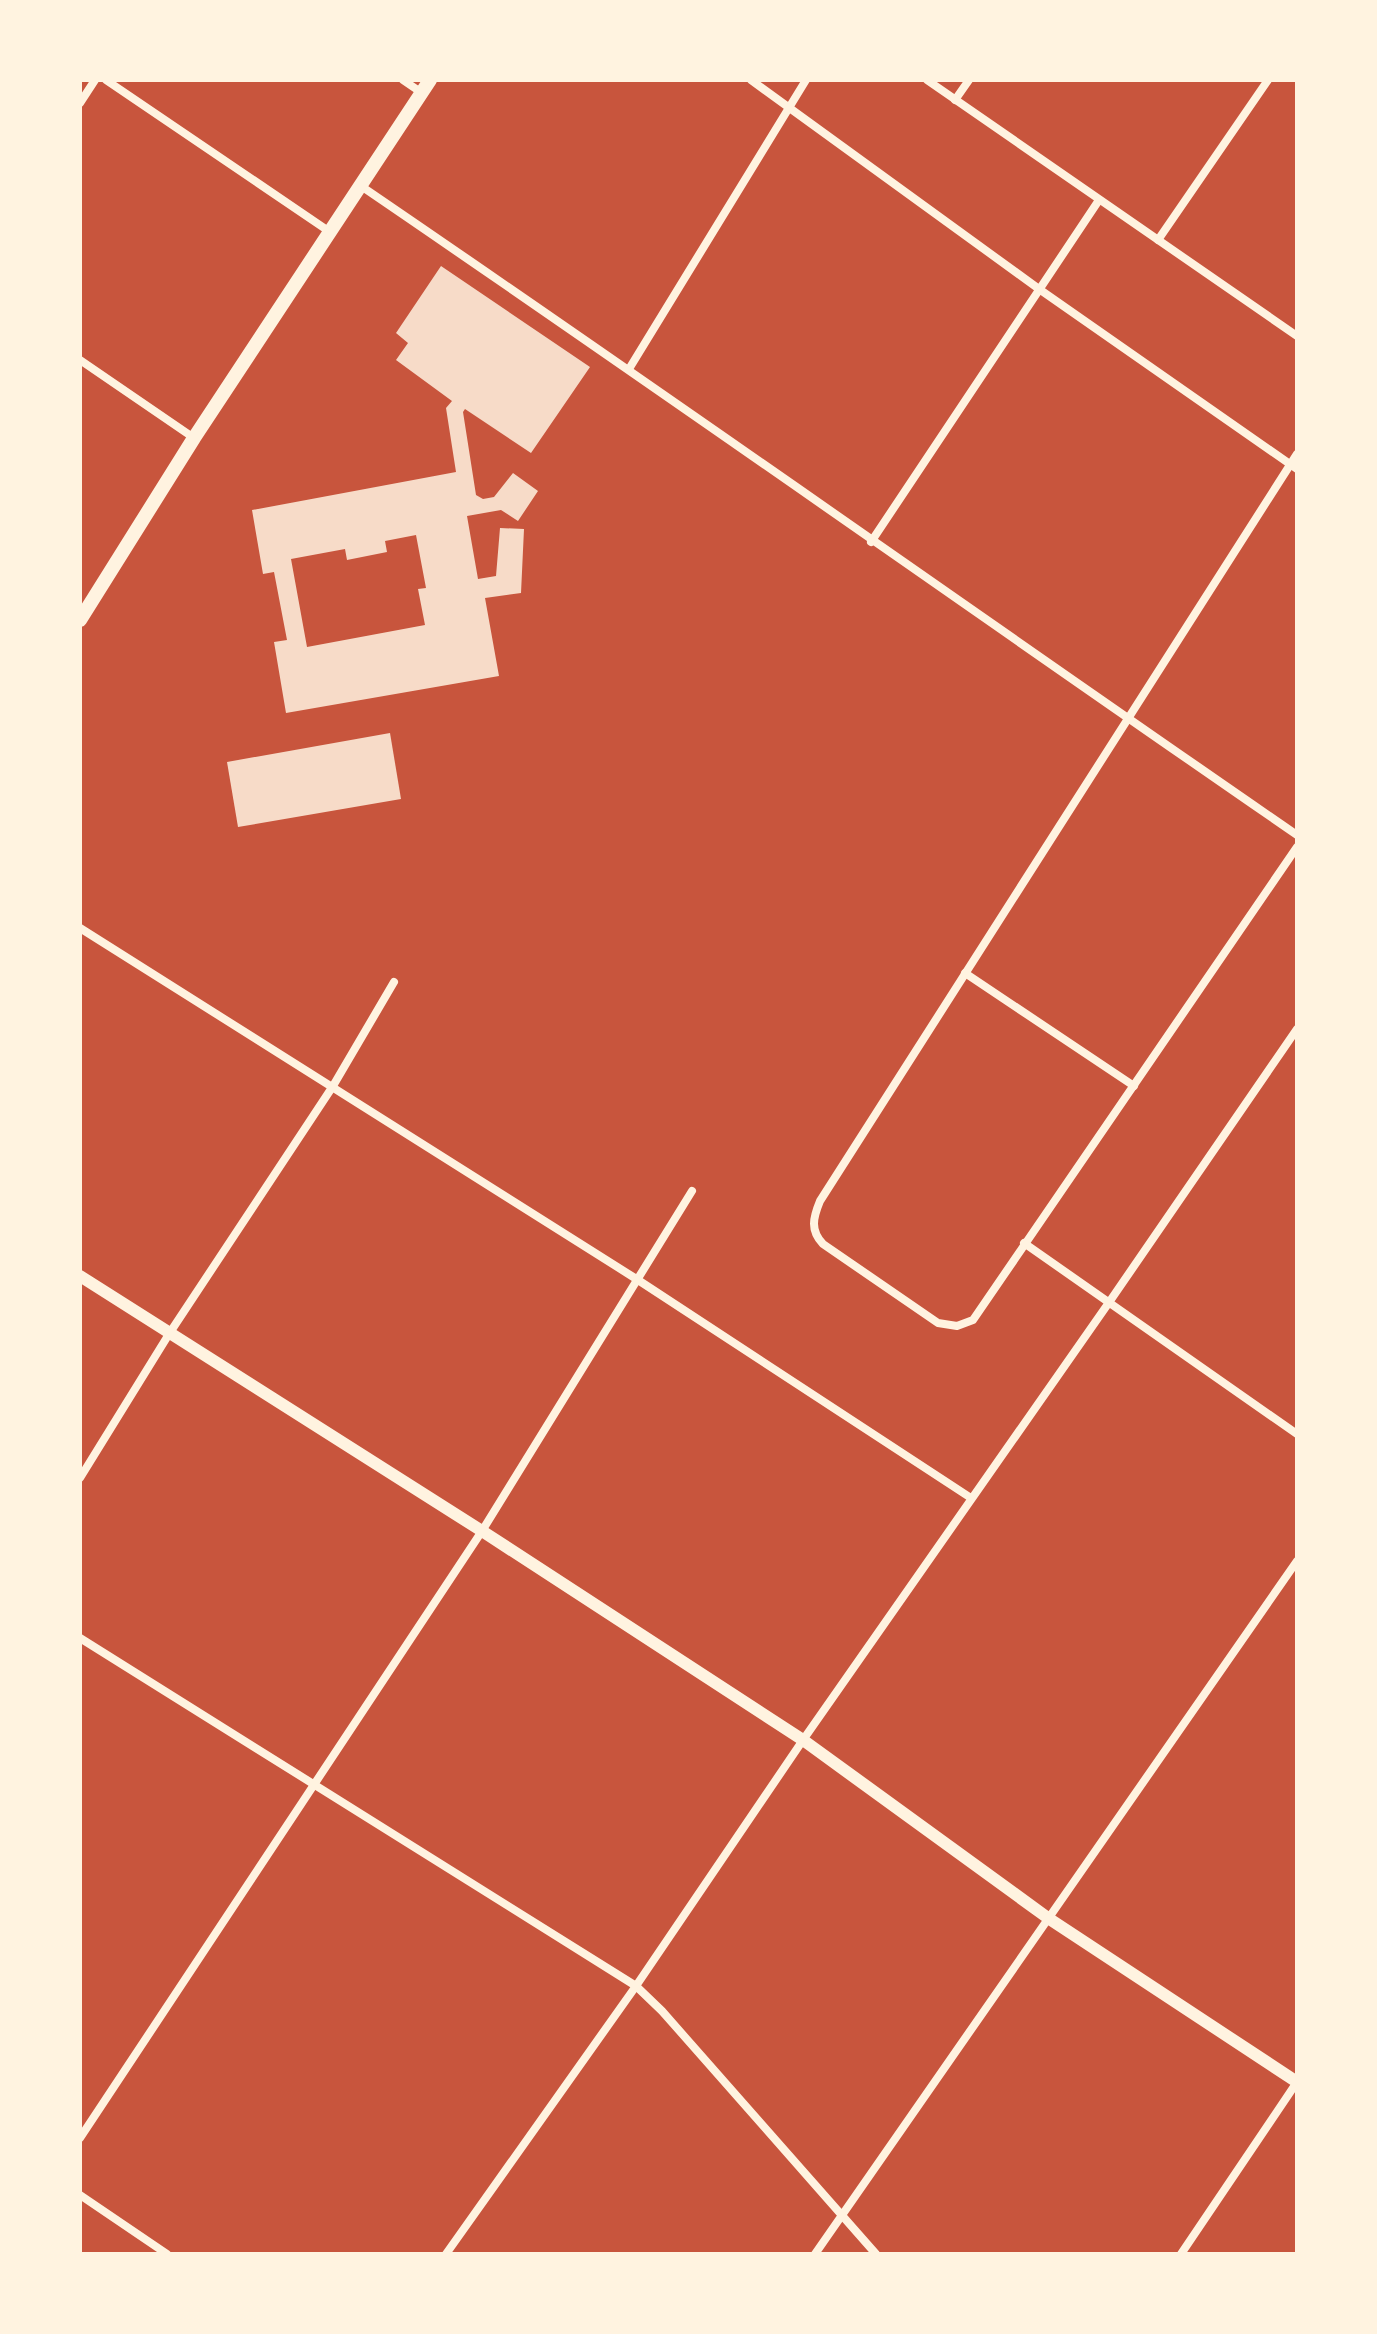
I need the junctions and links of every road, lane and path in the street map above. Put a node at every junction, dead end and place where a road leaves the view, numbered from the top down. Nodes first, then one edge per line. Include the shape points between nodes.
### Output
1 (95, 80) edge
2 (106, 80) edge
3 (403, 80) edge
4 (751, 80) edge
5 (806, 80) edge
6 (927, 80) edge
7 (969, 80) edge
8 (1268, 80) edge
9 (426, 86) edge
10 (955, 100) junction
11 (80, 103) edge
12 (790, 106) junction
13 (361, 186) junction
14 (1099, 200) junction
15 (330, 232) junction
16 (1158, 240) junction
17 (1039, 289) junction
18 (1297, 336) edge
19 (80, 360) edge
20 (629, 369) junction
21 (194, 438) junction
22 (1297, 454) edge
23 (1294, 467) edge
24 (871, 542) junction
25 (80, 620) edge
26 (1128, 718) junction
27 (1297, 835) edge
28 (1297, 847) edge
29 (80, 928) edge
30 (965, 973) junction
31 (394, 982) dead end
32 (1297, 1029) edge
33 (333, 1086) junction
34 (1134, 1086) junction
35 (692, 1191) dead end
36 (1024, 1243) junction
37 (80, 1276) edge
38 (638, 1280) junction
39 (1110, 1301) junction
40 (169, 1334) junction
41 (1297, 1434) edge
42 (80, 1478) edge
43 (971, 1498) junction
44 (482, 1531) junction
45 (1297, 1561) edge
46 (80, 1638) edge
47 (803, 1740) junction
48 (314, 1786) junction
49 (1048, 1918) junction
50 (636, 1986) junction
51 (1297, 2082) edge
52 (80, 2138) edge
53 (80, 2195) edge
54 (841, 2216) junction
55 (167, 2254) edge
56 (446, 2254) edge
57 (815, 2254) edge
58 (876, 2254) edge
59 (1181, 2254) edge

1 - 11 street
2 - 15 street
3 - 9 street
4 - 12 street
5 - 12 street
6 - 10 street
7 - 10 street
8 - 16 street
9 - 13 main road
10 - 14 street
12 - 17 street
12 - 20 street
13 - 15 main road
13 - 20 street
14 - 16 street
14 - 17 street
15 - 21 main road
16 - 18 street
17 - 23 street
17 - 24 street
19 - 21 street
20 - 24 street
21 - 25 main road
22 - 23 street
23 - 26 street
24 - 26 street
26 - 27 street
26 - 30 street
28 - 34 street
29 - 33 street
30 - 34 street
30 - 36 street via 820,1201 813,1228 823,1244 938,1323 957,1326 973,1320
31 - 33 street
32 - 39 street
33 - 38 street
33 - 40 street
34 - 36 street
35 - 38 street
36 - 39 street
37 - 40 street
38 - 43 street
38 - 44 street
39 - 41 street
39 - 43 street
40 - 42 street
40 - 44 street
43 - 47 street
44 - 47 street
44 - 48 street
45 - 49 street
46 - 48 street
47 - 49 street
47 - 50 street
48 - 50 street
48 - 52 street
49 - 51 street
49 - 54 street
50 - 54 street
50 - 56 street
51 - 59 street
53 - 55 street
54 - 57 street
54 - 58 street

